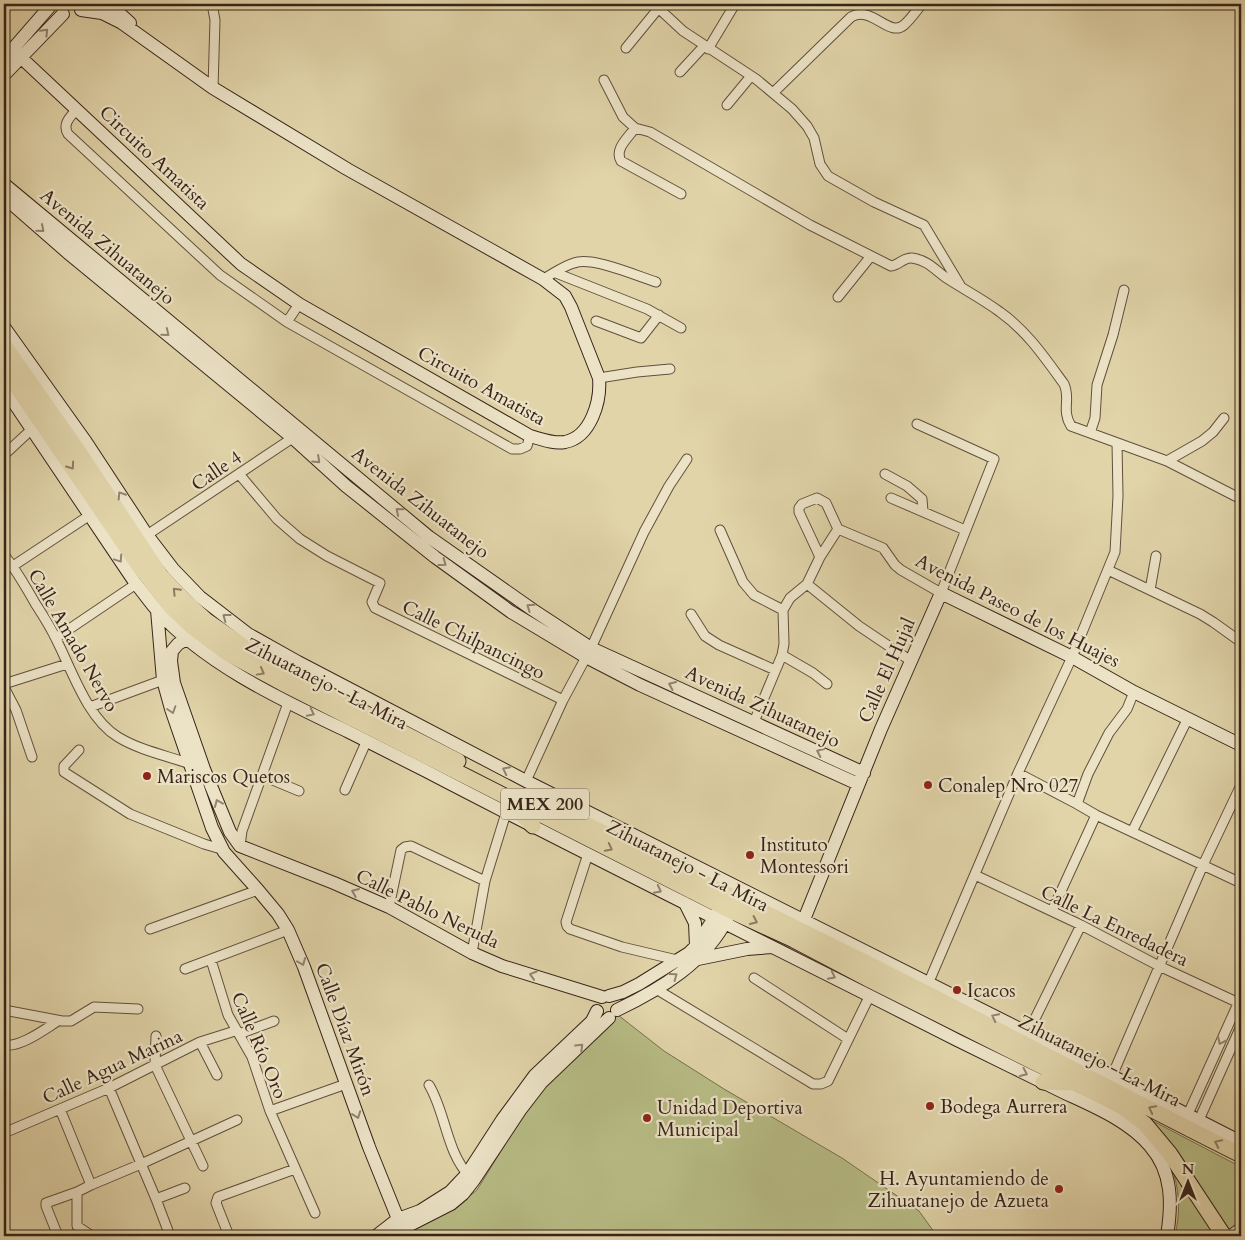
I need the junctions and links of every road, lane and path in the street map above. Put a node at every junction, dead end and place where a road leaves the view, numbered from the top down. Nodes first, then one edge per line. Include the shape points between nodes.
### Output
1 (53, 4) edge
2 (109, 4) edge
3 (212, 4) edge
4 (735, 4) edge
5 (922, 4) edge
6 (658, 5) edge
7 (82, 7) edge
8 (63, 14) junction
9 (146, 39) junction
10 (626, 48) dead end
11 (706, 48) junction
12 (12, 55) edge
13 (680, 72) dead end
14 (4, 75) edge
15 (751, 76) junction
16 (604, 80) dead end
17 (213, 88) junction
18 (773, 93) junction
19 (727, 105) dead end
20 (77, 109) junction
21 (635, 128) junction
22 (4, 184) edge
23 (681, 194) dead end
24 (4, 197) edge
25 (18, 202) junction
26 (871, 256) junction
27 (556, 272) junction
28 (543, 280) junction
29 (656, 282) dead end
30 (961, 287) junction
31 (1124, 290) dead end
32 (838, 297) dead end
33 (299, 304) junction
34 (659, 315) junction
35 (596, 321) dead end
36 (287, 322) junction
37 (4, 328) edge
38 (681, 328) dead end
39 (4, 345) edge
40 (4, 368) edge
41 (670, 369) dead end
42 (598, 378) junction
43 (4, 388) edge
44 (1224, 418) dead end
45 (917, 424) dead end
46 (32, 429) junction
47 (1090, 433) junction
48 (298, 435) junction
49 (530, 436) junction
50 (1117, 443) junction
51 (82, 446) junction
52 (4, 455) edge
53 (687, 459) dead end
54 (1167, 461) junction
55 (239, 474) junction
56 (884, 474) dead end
57 (891, 498) dead end
58 (1241, 499) edge
59 (923, 511) junction
60 (90, 515) junction
61 (838, 529) junction
62 (720, 530) dead end
63 (966, 530) junction
64 (148, 535) junction
65 (4, 555) edge
66 (1156, 556) dead end
67 (820, 557) junction
68 (13, 566) junction
69 (1108, 570) junction
70 (136, 584) junction
71 (807, 584) junction
72 (1150, 590) junction
73 (941, 593) junction
74 (157, 610) junction
75 (783, 610) junction
76 (691, 614) dead end
77 (56, 638) junction
78 (188, 638) junction
79 (1241, 642) edge
80 (589, 653) junction
81 (782, 655) junction
82 (1072, 657) junction
83 (911, 661) junction
84 (67, 664) junction
85 (775, 670) junction
86 (163, 680) junction
87 (827, 684) dead end
88 (4, 686) edge
89 (1134, 692) junction
90 (563, 700) junction
91 (288, 703) junction
92 (90, 707) junction
93 (1188, 718) junction
94 (754, 722) junction
95 (367, 740) junction
96 (1241, 745) edge
97 (79, 750) dead end
98 (32, 757) dead end
99 (191, 764) junction
100 (204, 769) junction
101 (1018, 774) junction
102 (263, 776) junction
103 (861, 778) junction
104 (526, 780) junction
105 (1241, 785) edge
106 (346, 790) dead end
107 (299, 791) dead end
108 (504, 794) junction
109 (1077, 804) junction
110 (506, 813) junction
111 (1096, 815) junction
112 (533, 826) junction
113 (1132, 832) junction
114 (240, 846) junction
115 (221, 848) junction
116 (588, 854) junction
117 (266, 857) junction
118 (1203, 865) junction
119 (975, 875) junction
120 (245, 876) junction
121 (485, 881) junction
122 (1241, 883) edge
123 (258, 890) junction
124 (685, 903) junction
125 (728, 903) junction
126 (390, 907) junction
127 (1052, 911) junction
128 (1081, 925) junction
129 (150, 929) dead end
130 (288, 930) junction
131 (796, 936) junction
132 (773, 947) junction
133 (696, 953) junction
134 (472, 954) junction
135 (211, 960) junction
136 (677, 960) junction
137 (877, 963) junction
138 (1159, 966) junction
139 (185, 969) dead end
140 (754, 978) dead end
141 (928, 984) junction
142 (656, 989) junction
143 (870, 995) junction
144 (606, 997) junction
145 (1240, 1001) edge
146 (138, 1009) dead end
147 (4, 1010) edge
148 (597, 1011) junction
149 (613, 1014) junction
150 (58, 1021) junction
151 (274, 1021) dead end
152 (1241, 1026) edge
153 (237, 1032) junction
154 (1028, 1033) junction
155 (156, 1036) dead end
156 (848, 1039) junction
157 (200, 1042) junction
158 (4, 1045) edge
159 (560, 1059) junction
160 (155, 1065) junction
161 (217, 1075) dead end
162 (1112, 1076) junction
163 (1043, 1082) junction
164 (346, 1084) junction
165 (1076, 1084) junction
166 (428, 1085) dead end
167 (109, 1088) junction
168 (60, 1109) junction
169 (270, 1111) junction
170 (1193, 1117) junction
171 (237, 1120) dead end
172 (4, 1133) edge
173 (191, 1141) junction
174 (1241, 1142) edge
175 (1241, 1155) edge
176 (141, 1164) junction
177 (203, 1166) dead end
178 (295, 1169) junction
179 (471, 1177) junction
180 (91, 1185) junction
181 (184, 1188) dead end
182 (77, 1192) junction
183 (156, 1199) junction
184 (315, 1213) dead end
185 (398, 1219) junction
186 (1241, 1229) edge
187 (58, 1236) edge
188 (92, 1236) edge
189 (170, 1236) edge
190 (229, 1236) edge
191 (376, 1236) edge
192 (394, 1236) edge
193 (1167, 1236) edge
194 (1224, 1236) edge
195 (1231, 1236) edge

1 - 8 street
1 - 12 street
2 - 9 street, Circuito Amatista
3 - 17 street via 215,20
4 - 11 street
5 - 18 street via 903,26 897,28 865,14 850,17
6 - 10 street
6 - 11 street via 683,31
7 - 8 street
7 - 9 street, Circuito Amatista via 102,13
12 -> 8 street
9 - 17 street, Circuito Amatista
11 - 13 street
11 - 15 street
12 - 14 street
12 - 20 street, Circuito Amatista
15 - 18 street
15 - 19 street
16 - 21 street via 623,117
17 - 28 street, Circuito Amatista via 346,169
18 - 30 street via 807,126 814,138 820,164 828,176 924,225
20 - 33 street, Circuito Amatista via 241,264
20 - 36 street via 66,123 68,134 220,275
21 - 23 street via 620,149 618,156 621,162
21 - 26 street via 650,132 810,225
22 - 25 street, Avenida Zihuatanejo
24 - 25 street, Avenida Zihuatanejo
25 - 48 street, Avenida Zihuatanejo
26 - 30 street via 891,266 908,258 928,263
26 - 32 street
27 - 28 street
27 - 29 street via 578,262 596,263
27 - 34 street
28 - 42 street, Circuito Amatista via 565,296 572,307
30 - 47 street via 1001,312 1034,343 1067,390 1066,418 1071,426
31 - 47 street via 1097,385 1095,418
33 - 36 street
33 - 49 street, Circuito Amatista
34 - 35 street via 641,338
34 - 38 street
36 - 49 street via 512,449 527,446
37 - 51 street
39 - 51 highway, Zihuatanejo - La Mira / MEX 200
40 -> 108 highway, Zihuatanejo - La Mira / MEX 200 via 139,566 170,606 192,626 227,653 282,683
41 - 42 street
42 - 49 street, Circuito Amatista via 600,390 594,414 588,426 574,440 552,442
43 - 46 street
44 - 54 street via 1202,441
45 - 63 street via 994,459
46 - 52 street
46 - 60 street
47 - 50 street
48 - 55 street, Calle 4
48 - 80 street, Avenida Zihuatanejo via 429,537
50 - 54 street
50 - 69 street via 1117,532 1115,552
64 -> 51 street
125 -> 51 highway, Zihuatanejo - La Mira / MEX 200 via 312,686 252,652 207,621 161,576
53 - 80 street via 644,532
54 - 58 street
55 - 64 street, Calle 4
55 - 90 street, Calle Chilpancingo via 277,519 300,539 380,583 372,606
56 - 59 street via 907,486 922,499
57 - 59 street
59 - 63 street
60 - 68 street
60 -> 70 street
61 - 67 street
61 - 67 street via 822,500 817,498 799,508
61 - 73 street, Avenida Paseo de los Huajes via 883,548 901,570
62 - 75 street via 743,582 754,595
63 - 73 street
104 -> 64 street via 248,634 200,597 173,569
65 - 68 street, Calle Amado Nervo
66 - 72 street
67 - 71 street
68 - 77 street, Calle Amado Nervo
69 - 72 street
69 - 82 street
70 - 74 street
70 - 77 street
71 - 75 street via 790,598
71 - 83 street via 859,626
72 - 79 street via 1213,622
73 - 82 street, Avenida Paseo de los Huajes
73 - 83 street, Calle El Hujal
74 - 78 street
74 - 86 street, Calle Díaz Mirón
75 - 81 street
76 - 85 street via 705,636 719,646
77 - 84 street, Calle Amado Nervo
78 - 91 street via 244,678
78 - 100 street via 172,651 171,661 174,683
80 - 90 street
94 -> 80 street, Avenida Zihuatanejo
80 - 103 street, Avenida Zihuatanejo via 640,685
81 - 85 street
81 - 87 street
82 - 89 street, Avenida Paseo de los Huajes
82 - 101 street
83 - 103 street, Calle El Hujal
84 - 88 street
84 - 92 street, Calle Amado Nervo
85 - 94 street
86 - 92 street
86 -> 99 street, Calle Díaz Mirón
88 - 98 street
89 - 93 street, Avenida Paseo de los Huajes
89 - 109 street via 1088,774
90 - 104 street
91 -> 95 street
91 - 102 street
92 - 99 street, Calle Amado Nervo via 104,727 118,737
93 - 96 street, Avenida Paseo de los Huajes
93 - 113 street
103 -> 94 street, Avenida Zihuatanejo
95 - 106 street
95 - 110 street
97 - 115 street via 64,766 64,772 130,814
99 - 100 street, Calle Amado Nervo
99 - 115 street, Calle Díaz Mirón
114 -> 100 street via 230,832
101 - 109 street
101 - 119 street
102 - 107 street
102 - 114 street via 242,831
103 - 131 street, Calle El Hujal
104 - 125 street via 650,842
105 - 118 street
108 - 112 highway
108 -> 125 highway, Zihuatanejo - La Mira / MEX 200
109 - 111 street
110 - 112 street
110 - 121 street
111 - 113 street
111 - 127 street
112 - 116 street
113 - 118 street
114 - 117 street, Calle Pablo Neruda
115 - 120 street, Calle Díaz Mirón
116 -> 124 street
116 - 136 street via 567,926 622,947
117 - 120 street via 250,858
126 -> 117 street, Calle Pablo Neruda
118 - 122 street
118 - 138 street
119 - 127 street, Calle La Enredadera
119 - 141 street
120 - 123 street, Calle Díaz Mirón
121 - 126 street via 411,846 405,847 400,850
121 - 134 street
123 - 129 street
123 - 130 street, Calle Díaz Mirón
124 - 125 street
124 - 133 street via 696,923
125 - 131 highway, Zihuatanejo - La Mira / MEX 200
125 - 132 street
125 - 133 street
126 - 134 street, Calle Pablo Neruda
127 - 128 street, Calle La Enredadera
128 - 138 street, Calle La Enredadera
128 - 154 street
130 - 135 street
130 -> 164 street, Calle Díaz Mirón
131 - 132 street
131 - 137 highway, Zihuatanejo - La Mira / MEX 200
131 -> 143 street
131 - 165 highway, Zihuatanejo - La Mira / MEX 200 via 870,980
132 - 133 street
133 - 136 street
142 -> 133 street
144 -> 134 street, Calle Pablo Neruda
135 - 139 street
135 - 153 street, Calle Río Oro via 228,1016
136 - 144 street via 624,992
137 - 141 street
175 -> 137 highway, Zihuatanejo - La Mira / MEX 200
138 - 145 street, Calle La Enredadera
138 - 162 street
140 - 156 street
154 -> 141 street
142 - 149 street
142 - 156 street via 812,1084 828,1081
143 - 156 street
143 -> 163 street
144 - 148 street via 596,1003
144 - 149 street via 616,1001
145 -> 170 street
146 - 150 street via 94,1007 71,1022
147 - 150 street
148 - 149 street via 601,1016
148 - 159 street
159 -> 149 street
150 - 158 street via 21,1043
151 - 153 street, Calle Agua Marina
152 - 170 street
153 - 157 street, Calle Agua Marina
153 - 169 street, Calle Río Oro via 257,1070
154 - 162 street
155 - 160 street
157 - 160 street, Calle Agua Marina
157 - 161 street
159 - 179 street via 502,1120
160 - 167 street, Calle Agua Marina
160 - 173 street
162 - 170 street
163 - 165 highway
163 - 193 street via 1132,1128 1152,1148 1164,1168 1171,1191
164 - 169 street
164 -> 185 street, Calle Díaz Mirón
165 - 194 highway, Zihuatanejo - La Mira / MEX 200 via 1121,1106 1145,1124 1170,1154
166 - 179 street via 446,1132
167 - 168 street, Calle Agua Marina
167 - 176 street
168 - 172 street, Calle Agua Marina
168 - 180 street
169 - 178 street, Calle Río Oro
170 - 174 street
171 - 173 street
173 - 176 street
173 - 177 street
176 - 180 street
176 - 183 street
178 - 184 street, Calle Río Oro
178 - 190 street via 218,1197 216,1203
179 - 185 street via 440,1200
179 - 192 street via 463,1194 451,1204
180 - 182 street
181 - 183 street
182 - 187 street via 46,1203
182 - 188 street via 76,1226
183 - 189 street
185 - 191 street
186 - 195 street

